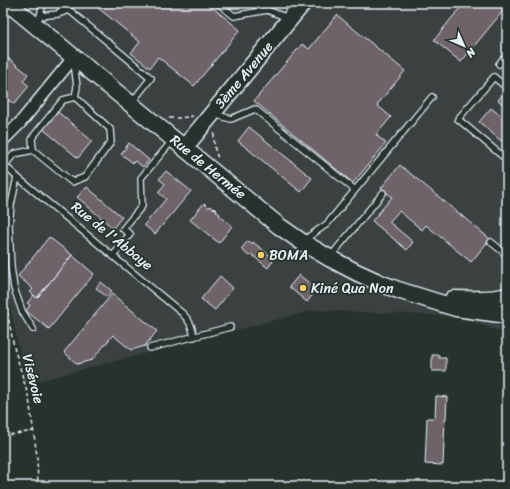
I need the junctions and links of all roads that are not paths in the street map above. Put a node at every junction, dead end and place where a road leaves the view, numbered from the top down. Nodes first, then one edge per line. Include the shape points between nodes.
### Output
1 (8, 3) edge
2 (43, 3) edge
3 (67, 3) edge
4 (218, 3) edge
5 (303, 3) edge
6 (58, 14) junction
7 (290, 19) junction
8 (37, 20) junction
9 (507, 54) edge
10 (74, 57) junction
11 (499, 64) dead end
12 (507, 88) edge
13 (75, 97) junction
14 (432, 97) dead end
15 (130, 104) junction
16 (209, 117) junction
17 (3, 140) edge
18 (179, 143) junction
19 (32, 150) junction
20 (507, 160) edge
21 (4, 165) edge
22 (17, 177) junction
23 (355, 190) junction
24 (383, 193) dead end
25 (302, 242) junction
26 (491, 242) dead end
27 (507, 255) edge
28 (113, 256) junction
29 (331, 259) junction
30 (507, 296) edge
31 (429, 299) junction
32 (507, 315) edge
33 (230, 327) dead end
34 (33, 329) dead end
35 (194, 337) junction
36 (150, 348) dead end

1 - 8 street, Rue de Hermée
2 - 8 lane
3 - 6 lane
4 - 7 lane via 234,16 267,10
5 - 7 street, 3ème Avenue
6 - 8 lane
6 - 15 lane via 69,10 151,78
7 - 16 street, 3ème Avenue
8 - 10 street, Rue de Hermée
9 - 11 lane
10 - 13 lane via 77,87
10 - 15 street, Rue de Hermée
10 - 17 street
12 - 20 lane via 494,78 458,119
13 - 19 lane via 64,100 32,138
13 - 19 lane via 110,129 111,142 85,177 72,182
14 - 23 lane
15 - 18 street, Rue de Hermée
16 - 18 street, 3ème Avenue
16 - 23 lane via 231,119 255,109
18 - 25 street, Rue de Hermée
18 - 28 lane via 141,178 142,206 124,229 130,234
19 - 21 lane via 14,154
21 - 22 lane, Rue de l'Abbaye
22 - 28 lane, Rue de l'Abbaye
22 - 34 lane via 9,226 10,267 22,311
23 - 25 lane via 327,224
24 - 29 lane
25 - 29 street, Rue de Hermée
26 - 27 lane
28 - 35 lane, Rue de l'Abbaye via 182,313 189,321
29 - 31 street, Rue de Hermée via 380,283
30 - 31 street, Rue de Hermée via 486,299
31 - 32 street, Rue de Hermée via 456,308
33 - 35 lane
35 - 36 lane

